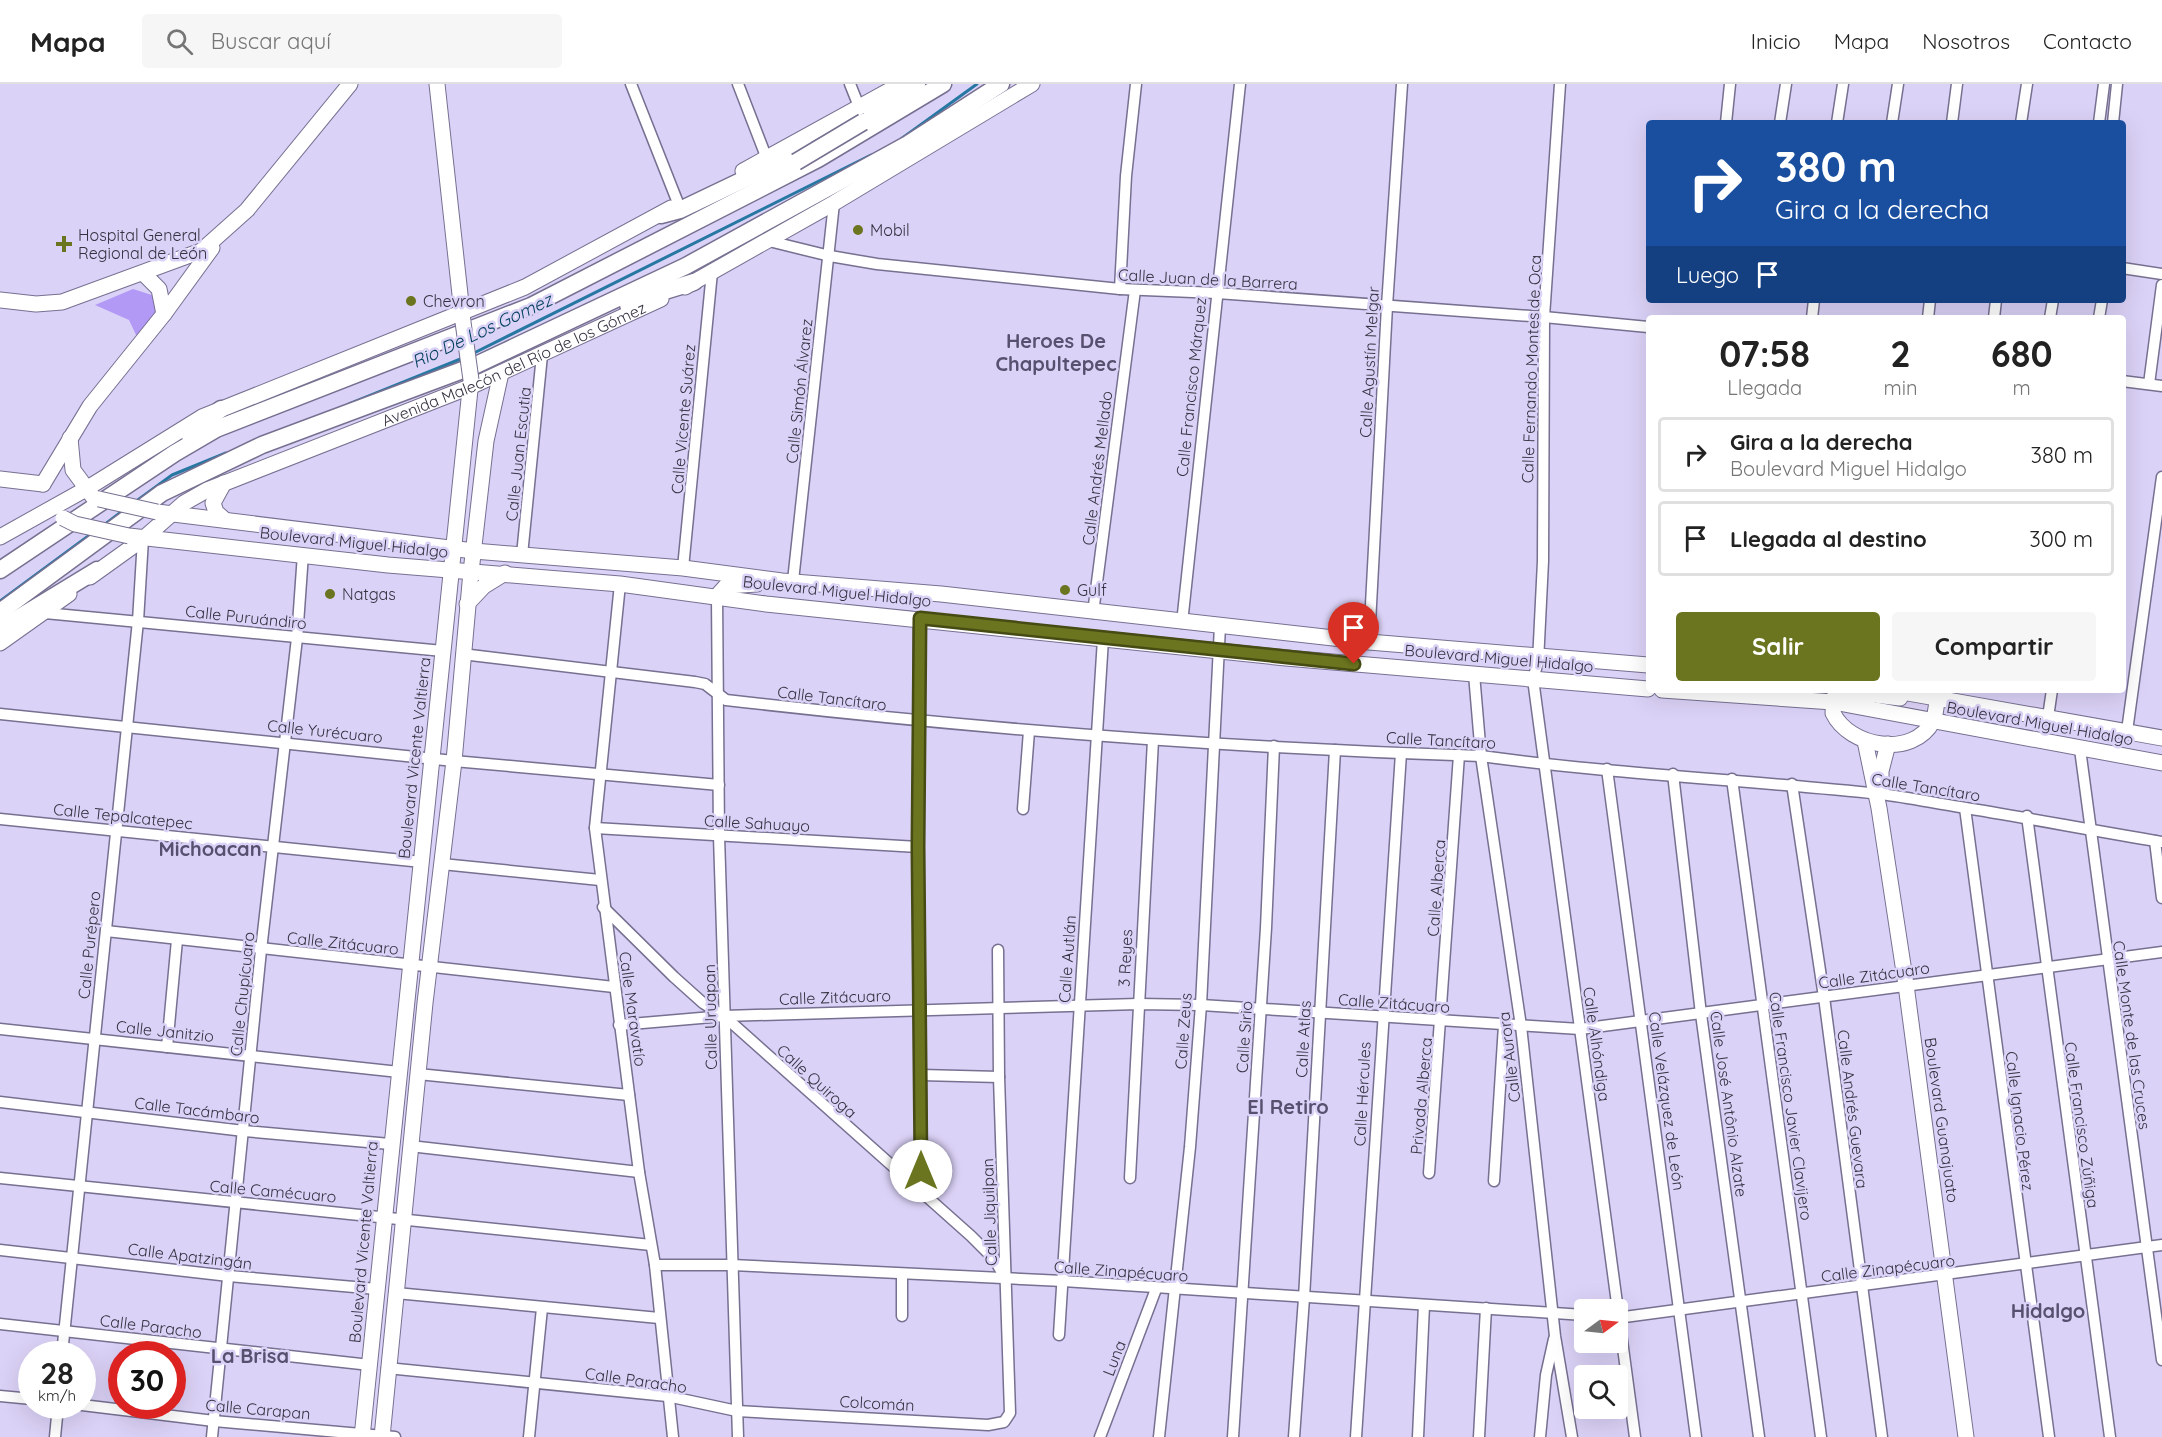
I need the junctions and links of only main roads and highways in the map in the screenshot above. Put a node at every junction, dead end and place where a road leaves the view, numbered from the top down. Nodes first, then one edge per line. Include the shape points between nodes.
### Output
1 (350, 84) edge
2 (437, 84) edge
3 (901, 84) edge
4 (917, 84) edge
5 (943, 84) edge
6 (1001, 84) edge
7 (1032, 84) edge
8 (861, 115) junction
9 (890, 117) junction
10 (661, 215) junction
11 (215, 241) junction
12 (143, 273) junction
13 (582, 281) junction
14 (694, 282) junction
15 (0, 300) edge
16 (164, 314) junction
17 (462, 317) junction
18 (547, 331) junction
19 (501, 373) junction
20 (471, 383) junction
21 (470, 408) junction
22 (221, 409) junction
23 (491, 411) junction
24 (70, 438) junction
25 (0, 479) edge
26 (224, 483) junction
27 (43, 484) junction
28 (86, 489) junction
29 (104, 499) junction
30 (60, 512) junction
31 (164, 513) junction
32 (225, 520) junction
33 (477, 524) junction
34 (0, 537) edge
35 (136, 538) junction
36 (453, 548) junction
37 (474, 551) junction
38 (502, 553) junction
39 (428, 568) junction
40 (0, 570) edge
41 (97, 570) junction
42 (451, 570) junction
43 (471, 572) junction
44 (505, 573) junction
45 (788, 581) junction
46 (717, 596) junction
47 (467, 604) junction
48 (0, 612) edge
49 (447, 615) junction
50 (0, 629) edge
51 (0, 643) edge
52 (1646, 665) edge
53 (1646, 689) edge
54 (1705, 693) edge
55 (1839, 693) edge
56 (1865, 693) edge
57 (1906, 693) edge
58 (1938, 694) edge
59 (1921, 696) junction
60 (1833, 702) junction
61 (1933, 722) junction
62 (2162, 738) edge
63 (1864, 741) junction
64 (1888, 744) junction
65 (2162, 763) edge
66 (1879, 798) junction
67 (362, 1435) edge
68 (386, 1436) edge
69 (1966, 1437) edge

1 - 11 main road via 263,192
2 - 17 main road, Boulevard Vicente Valtierra
3 - 8 main road
4 - 8 main road
5 - 9 main road
6 - 18 main road, Avenida Malecón del Río de los Gómez via 853,176 686,266
7 - 14 main road, Avenida Malecón del Río de los Gómez
8 - 10 main road via 678,203
8 - 13 main road, bridge via 796,162 627,249
9 - 10 main road via 807,149
9 - 13 main road via 818,159
10 - 17 main road
11 - 12 main road via 188,258
11 - 16 main road
12 - 15 main road via 52,304
12 - 16 main road via 159,289
13 - 29 main road via 499,319 216,429
14 - 18 main road
14 - 19 main road, Avenida Malecón del Río de los Gómez
16 - 24 main road via 90,406
17 - 20 main road, Boulevard Vicente Valtierra, bridge
17 - 22 main road
18 - 48 main road, Avenida Malecón del Río de los Gómez via 476,366 262,445 162,494
19 - 20 main road, Avenida Malecón del Río de los Gómez
19 - 23 main road
20 - 21 main road, Boulevard Vicente Valtierra
20 - 26 main road, Avenida Malecón del Río de los Gómez
21 - 23 main road via 480,404
21 - 36 main road, Boulevard Vicente Valtierra
22 - 28 main road via 180,428
22 - 29 main road via 134,472
23 - 33 main road
24 - 27 main road
24 - 28 main road, Boulevard Miguel Hidalgo via 73,470
25 - 27 main road
26 - 31 main road, Avenida Malecón del Río de los Gómez
26 - 32 main road via 213,504
27 - 30 main road
28 - 29 main road, Boulevard Miguel Hidalgo
28 - 30 main road
29 - 31 main road, Boulevard Miguel Hidalgo, bridge
29 - 40 main road
30 - 34 main road
30 - 35 main road, Boulevard Miguel Hidalgo, bridge via 75,524
31 - 32 main road, Boulevard Miguel Hidalgo
31 - 35 main road, Avenida Malecón del Río de los Gómez
32 - 36 main road, Boulevard Miguel Hidalgo
33 - 37 main road
33 - 38 main road
35 - 39 main road, Boulevard Miguel Hidalgo
35 - 41 main road, Avenida Malecón del Río de los Gómez
36 - 37 main road, Boulevard Miguel Hidalgo
36 - 42 main road, Boulevard Vicente Valtierra
37 - 38 main road, Boulevard Miguel Hidalgo
37 - 43 main road
38 - 45 main road, Boulevard Miguel Hidalgo
39 - 42 main road, Boulevard Miguel Hidalgo
39 - 49 main road via 444,596
41 - 50 main road
41 - 51 main road, Avenida Malecón del Río de los Gómez via 45,613
42 - 43 main road, Boulevard Miguel Hidalgo
42 - 49 main road, Boulevard Vicente Valtierra
43 - 44 main road, Boulevard Miguel Hidalgo
43 - 47 main road
44 - 46 main road, Boulevard Miguel Hidalgo
44 - 47 main road via 484,586
45 - 46 main road via 726,586
45 - 52 main road, Boulevard Miguel Hidalgo via 941,594 1369,642
46 - 53 main road, Boulevard Miguel Hidalgo via 1218,651
47 - 68 main road via 454,761 387,1368
49 - 67 main road, Boulevard Vicente Valtierra
54 - 60 main road, Boulevard Miguel Hidalgo
55 - 60 main road
56 - 59 main road via 1898,698
57 - 59 main road, Boulevard Miguel Hidalgo
58 - 59 main road, Boulevard Miguel Hidalgo
58 - 61 main road
58 - 62 main road, Boulevard Miguel Hidalgo
60 - 61 main road, Boulevard Miguel Hidalgo
60 - 63 main road via 1833,713 1840,724
61 - 64 main road via 1910,740
61 - 65 main road, Boulevard Miguel Hidalgo
63 - 64 main road
63 - 66 main road, Boulevard Guanajuato
64 - 66 main road, Boulevard Guanajuato
66 - 69 main road, Boulevard Guanajuato

